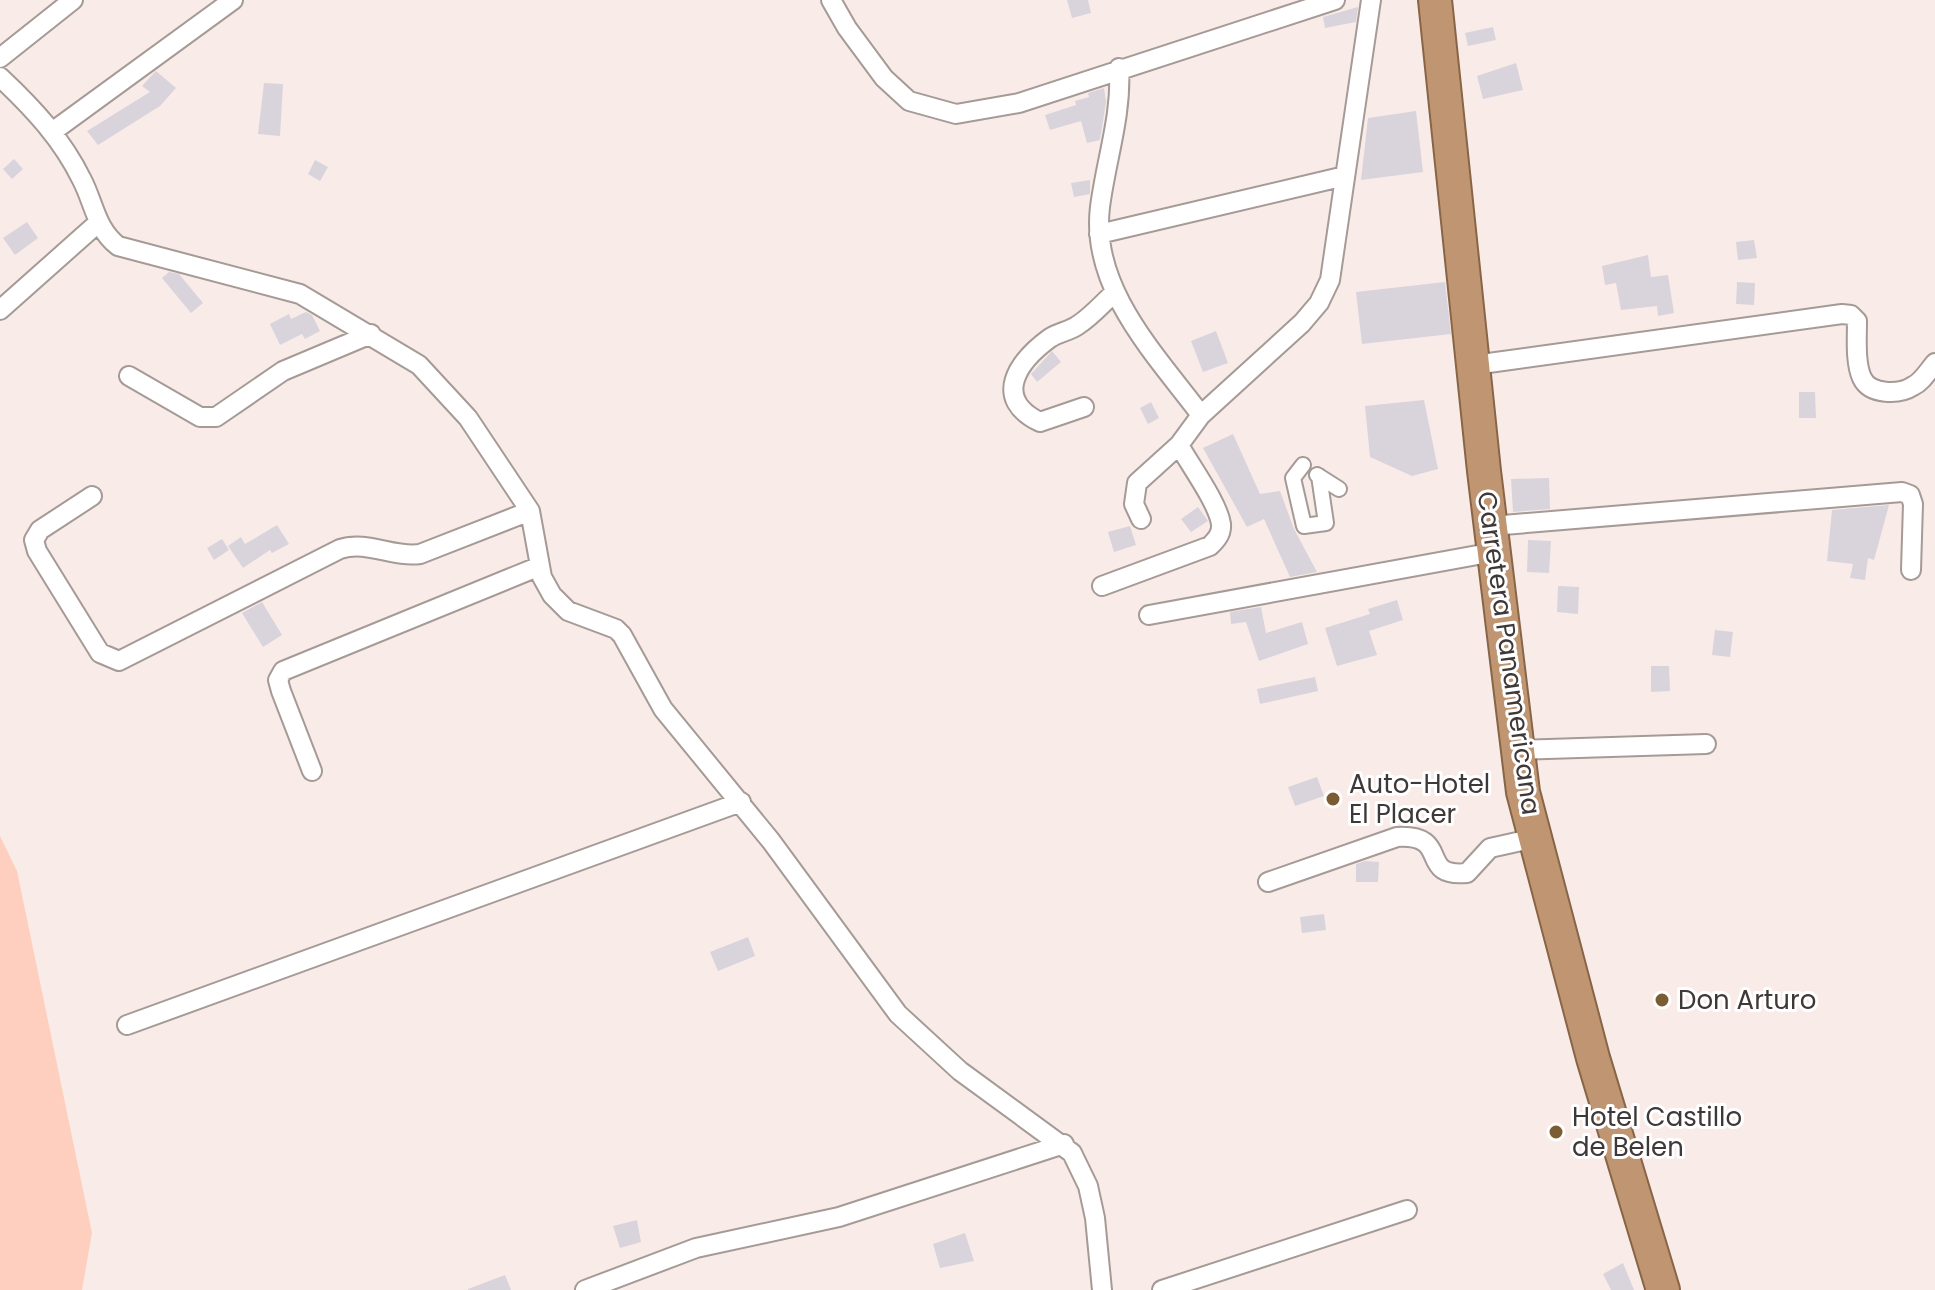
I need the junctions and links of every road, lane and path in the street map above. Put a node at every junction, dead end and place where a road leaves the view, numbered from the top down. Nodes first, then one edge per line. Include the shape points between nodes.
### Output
1 (73, 0) edge
2 (233, 0) edge
3 (831, 0) edge
4 (1335, 0) edge
5 (1371, 0) edge
6 (1435, 0) edge
7 (0, 58) edge
8 (1119, 68) junction
9 (0, 77) edge
10 (52, 132) junction
11 (1345, 176) junction
12 (99, 222) junction
13 (1099, 234) junction
14 (1115, 292) junction
15 (0, 310) edge
16 (371, 334) junction
17 (1935, 363) edge
18 (1474, 365) junction
19 (129, 376) dead end
20 (1084, 407) dead end
21 (1201, 415) junction
22 (1179, 445) junction
23 (1303, 465) junction
24 (1319, 476) junction
25 (1339, 489) dead end
26 (1280, 491) dead end
27 (92, 496) dead end
28 (530, 511) junction
29 (1141, 519) dead end
30 (1492, 539) junction
31 (540, 566) junction
32 (1911, 570) dead end
33 (1102, 586) dead end
34 (1149, 615) dead end
35 (1706, 744) dead end
36 (1518, 750) junction
37 (312, 771) dead end
38 (741, 802) junction
39 (1535, 838) junction
40 (1268, 882) dead end
41 (127, 1025) dead end
42 (1064, 1144) junction
43 (1407, 1210) dead end
44 (620, 1284) edge
45 (585, 1290) edge
46 (1102, 1290) edge
47 (1162, 1290) edge
48 (1663, 1290) edge

1 - 7 street
2 - 10 street
3 - 8 street via 884,78 909,101 930,109 956,114 1019,103
4 - 8 street
5 - 11 street
6 - 18 highway, Carretera Panamericana
8 - 13 street via 1121,92
9 - 10 street
10 - 12 street via 82,180
11 - 13 street
11 - 21 street via 1330,280 1319,303
12 - 15 street
12 - 16 street via 118,246 300,294
13 - 14 street
14 - 20 street via 1080,324 1042,346 1020,367 1013,383 1014,400 1023,414 1040,422
14 - 21 street
16 - 19 street via 283,371 216,417 200,417
16 - 28 street via 419,365 468,418
17 - 18 street via 1917,385 1902,391 1867,386 1860,375 1857,321 1842,314
18 - 30 highway, Carretera Panamericana
21 - 22 street
22 - 29 street via 1137,483 1134,504
22 - 33 street via 1215,510 1219,537 1198,551
23 - 24 street
23 - 24 street via 1293,478 1304,526 1326,523
23 - 26 street via 1292,470
24 - 25 street
27 - 28 street via 40,530 34,540 100,653 119,661 340,549 359,546 420,554
28 - 31 street
30 - 32 street via 1902,492 1913,504
30 - 34 street
30 - 36 highway, Carretera Panamericana
31 - 37 street via 283,671 278,680 281,691
31 - 38 street via 552,595 568,611 622,635 663,709
35 - 36 street
36 - 39 highway, Carretera Panamericana
38 - 41 street
38 - 42 street via 898,1014 960,1071
39 - 40 street via 1490,848 1467,873 1445,872 1429,845 1415,836 1397,837
39 - 48 highway, Carretera Panamericana via 1593,1058
42 - 44 street via 839,1217 696,1248
42 - 46 street via 1088,1186
43 - 47 street
44 - 45 street

